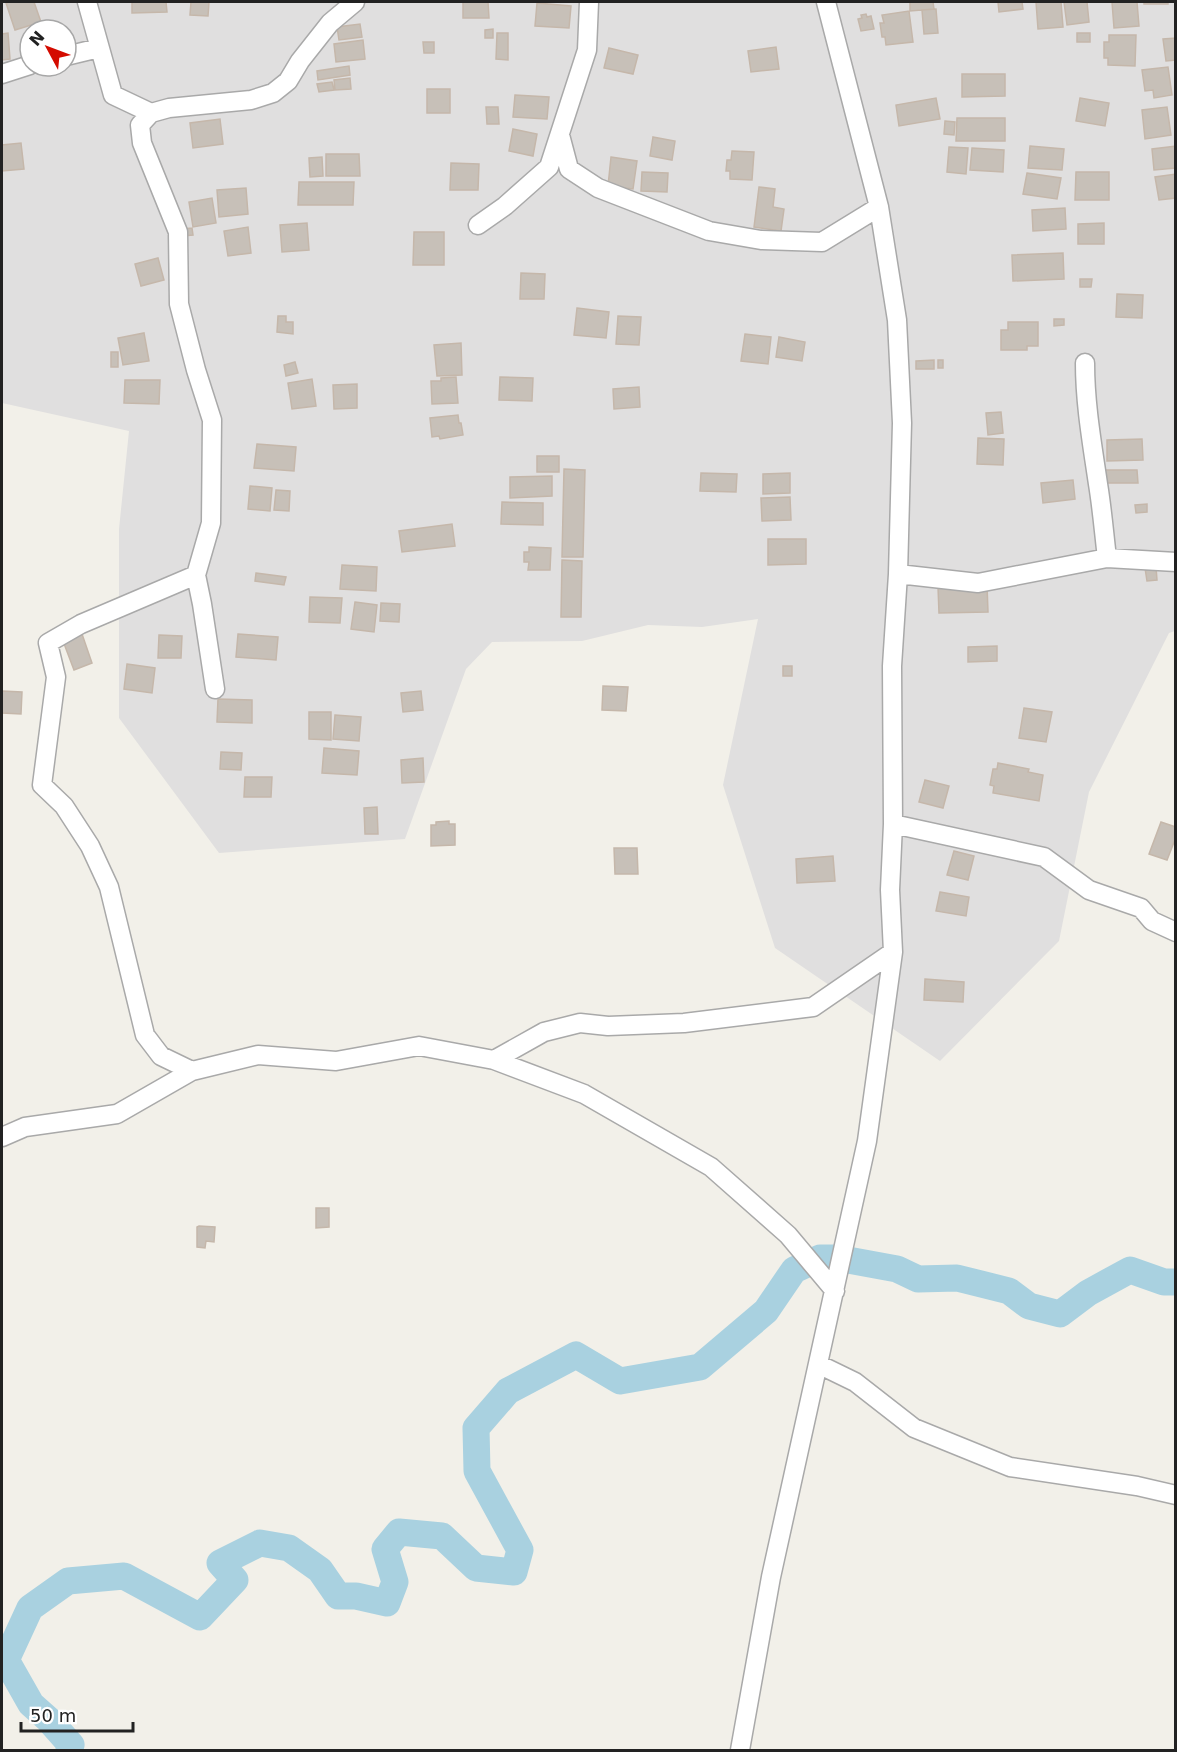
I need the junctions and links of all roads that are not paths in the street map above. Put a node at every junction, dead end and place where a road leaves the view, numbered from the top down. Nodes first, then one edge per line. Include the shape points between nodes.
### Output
1 (87, 2) edge
2 (355, 2) edge
3 (589, 2) edge
4 (826, 2) edge
5 (99, 48) junction
6 (78, 53) edge
7 (18, 69) edge
8 (2, 74) edge
9 (151, 113) junction
10 (560, 135) junction
11 (879, 207) junction
12 (478, 225) dead end
13 (1085, 363) dead end
14 (1107, 558) junction
15 (1176, 562) edge
16 (898, 574) junction
17 (196, 575) junction
18 (215, 690) dead end
19 (893, 824) junction
20 (1176, 932) edge
21 (893, 952) junction
22 (494, 1060) junction
23 (192, 1071) junction
24 (2, 1137) edge
25 (835, 1291) junction
26 (819, 1364) junction
27 (1176, 1495) edge
28 (740, 1750) edge

1 - 5 street
2 - 9 street via 330,23 288,81 273,93 251,100
3 - 10 street via 587,50
4 - 11 street
5 - 6 street
5 - 9 street via 113,95
7 - 8 street
9 - 17 street via 140,125 142,143 178,232 178,304 212,420 211,523
10 - 11 street via 569,169 598,188 709,231 761,240 822,242
10 - 12 street via 549,167
11 - 16 street via 897,320 902,423
13 - 14 street via 1084,391
14 - 15 street
14 - 16 street via 978,584
16 - 19 street via 892,666
17 - 18 street
17 - 23 street via 81,624 48,643 56,677 42,785 64,806 90,846 109,887 145,1035 160,1056
19 - 20 street via 1044,857 1089,890 1141,908 1152,921
19 - 21 street
21 - 22 street via 813,1007 684,1023 580,1023 544,1032
21 - 25 street via 867,1141
22 - 23 street via 419,1046 336,1061 258,1055
22 - 25 street via 584,1094 711,1167 788,1234
23 - 24 street via 117,1114 25,1127
25 - 26 street
26 - 27 street via 855,1382 914,1428 1010,1467
26 - 28 street via 771,1577

